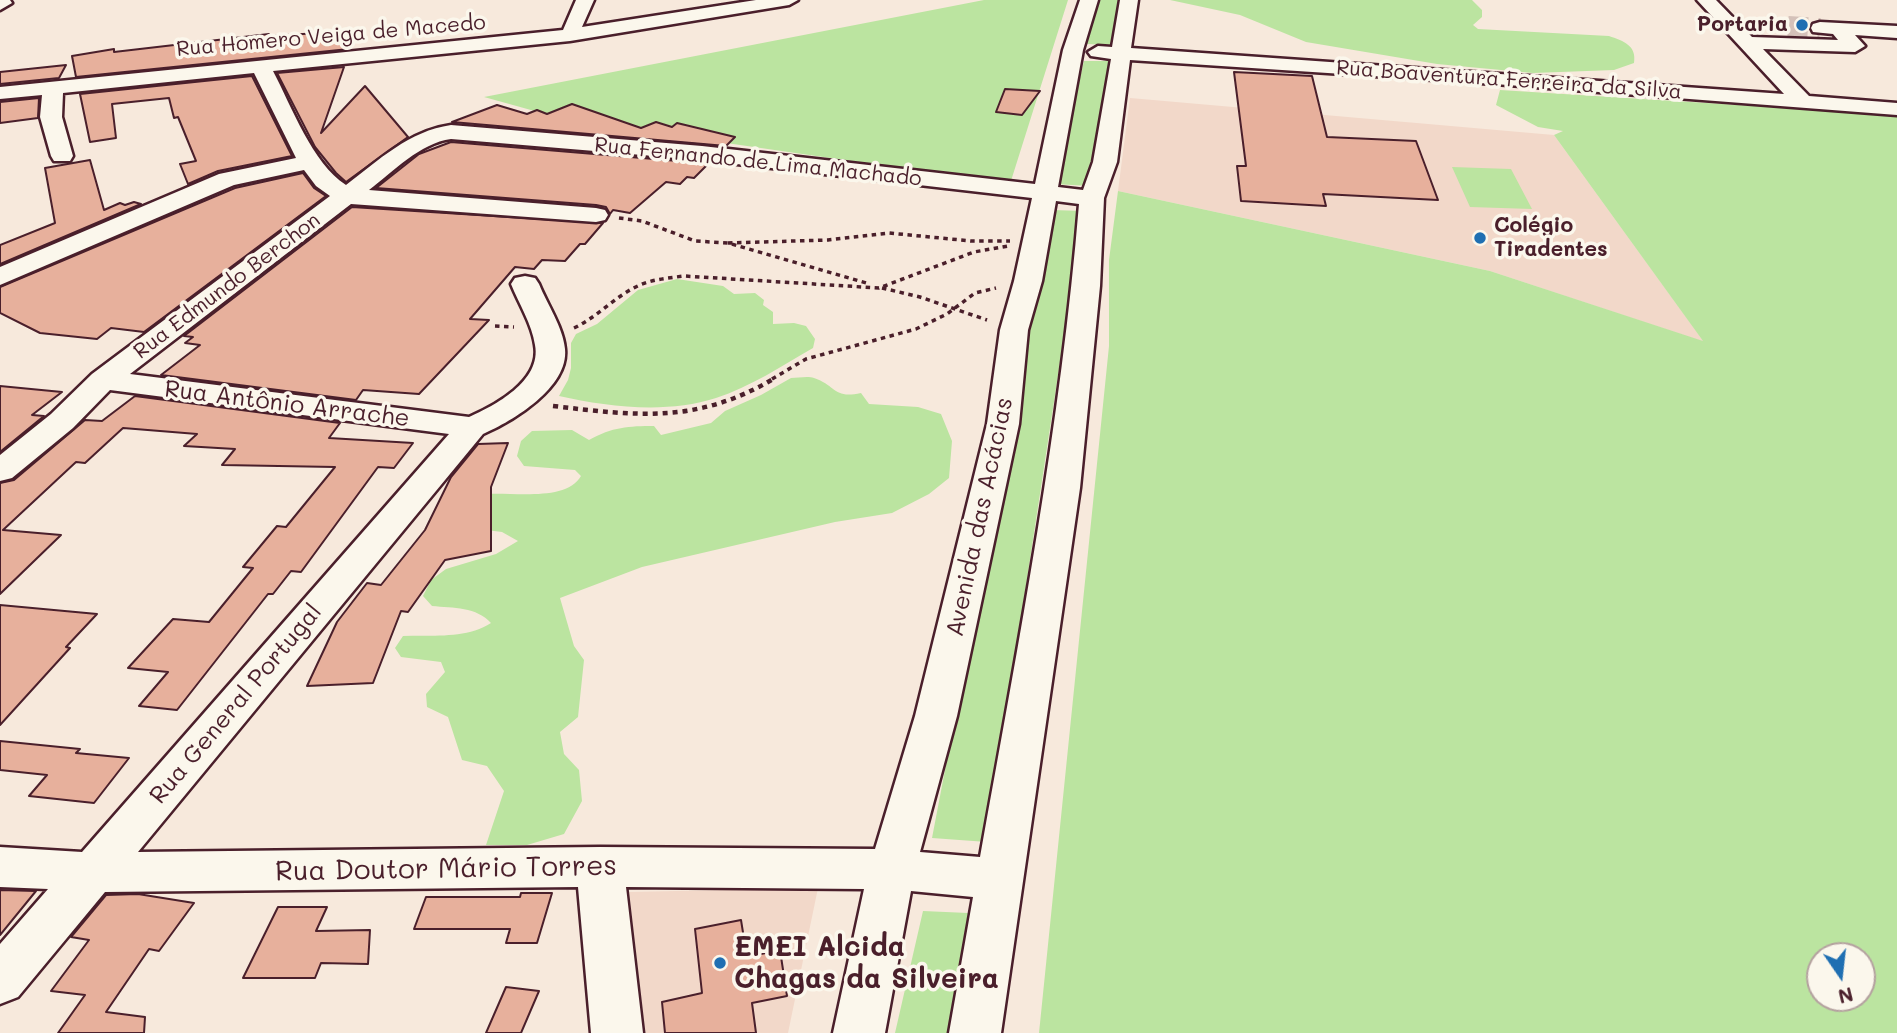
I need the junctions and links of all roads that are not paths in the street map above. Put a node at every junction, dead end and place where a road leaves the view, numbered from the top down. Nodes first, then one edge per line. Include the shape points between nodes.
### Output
1 (585, 0) edge
2 (789, 0) edge
3 (1089, 0) edge
4 (1129, 0) edge
5 (1706, 0) edge
6 (1742, 30) junction
7 (1897, 32) edge
8 (570, 34) junction
9 (1855, 46) junction
10 (1897, 46) edge
11 (1073, 50) junction
12 (1108, 53) junction
13 (260, 65) junction
14 (53, 86) junction
15 (0, 93) edge
16 (1801, 101) junction
17 (1897, 109) edge
18 (470, 133) joint
19 (62, 156) dead end
20 (310, 162) junction
21 (1046, 194) junction
22 (346, 196) junction
23 (1092, 198) junction
24 (596, 215) road end
25 (0, 277) edge
26 (525, 284) dead end
27 (103, 380) junction
28 (472, 427) junction
29 (0, 471) edge
30 (0, 867) edge
31 (600, 867) junction
32 (892, 869) junction
33 (93, 872) junction
34 (1000, 879) junction
35 (0, 981) edge
36 (617, 1033) edge
37 (859, 1033) edge
38 (975, 1033) edge

1 - 8 street
2 - 8 street, Rua Homero Veiga de Macedo
3 - 11 street, Avenida das Acácias
4 - 12 street
5 - 6 street
6 - 9 street
6 - 16 street
7 - 9 street via 1829,29
8 - 13 street, Rua Homero Veiga de Macedo
9 - 10 street
11 - 12 street, Rua Boaventura Ferreira da Silva
11 - 21 street, Avenida das Acácias
12 - 16 street, Rua Boaventura Ferreira da Silva
12 - 23 street via 1105,162
13 - 14 street, Rua Homero Veiga de Macedo
13 - 20 street
14 - 15 street, Rua Homero Veiga de Macedo
14 - 19 street via 51,117
16 - 17 street, Rua Boaventura Ferreira da Silva
18 - 21 street, Rua Fernando de Lima Machado via 702,153
18 - 22 street, Rua Edmundo Berchon via 451,131 425,138
20 - 22 street via 324,181
20 - 25 street via 227,179
21 - 23 street, Rua Fernando de Lima Machado
21 - 32 street, Avenida das Acácias via 1014,330 1000,437 936,716
22 - 24 street
22 - 27 street, Rua Edmundo Berchon
23 - 34 street via 1063,488
26 - 28 street via 550,346 550,361 521,403
27 - 28 street, Rua Antônio Arrache
27 - 29 street, Rua Edmundo Berchon via 62,421
28 - 33 street, Rua General Portugal
30 - 33 street, Rua Doutor Mário Torres
31 - 32 street, Rua Doutor Mário Torres
31 - 33 street, Rua Doutor Mário Torres
31 - 36 street
32 - 34 street, Rua Doutor Mário Torres
32 - 37 street, Avenida das Acácias
33 - 35 street, Rua General Portugal
34 - 38 street

